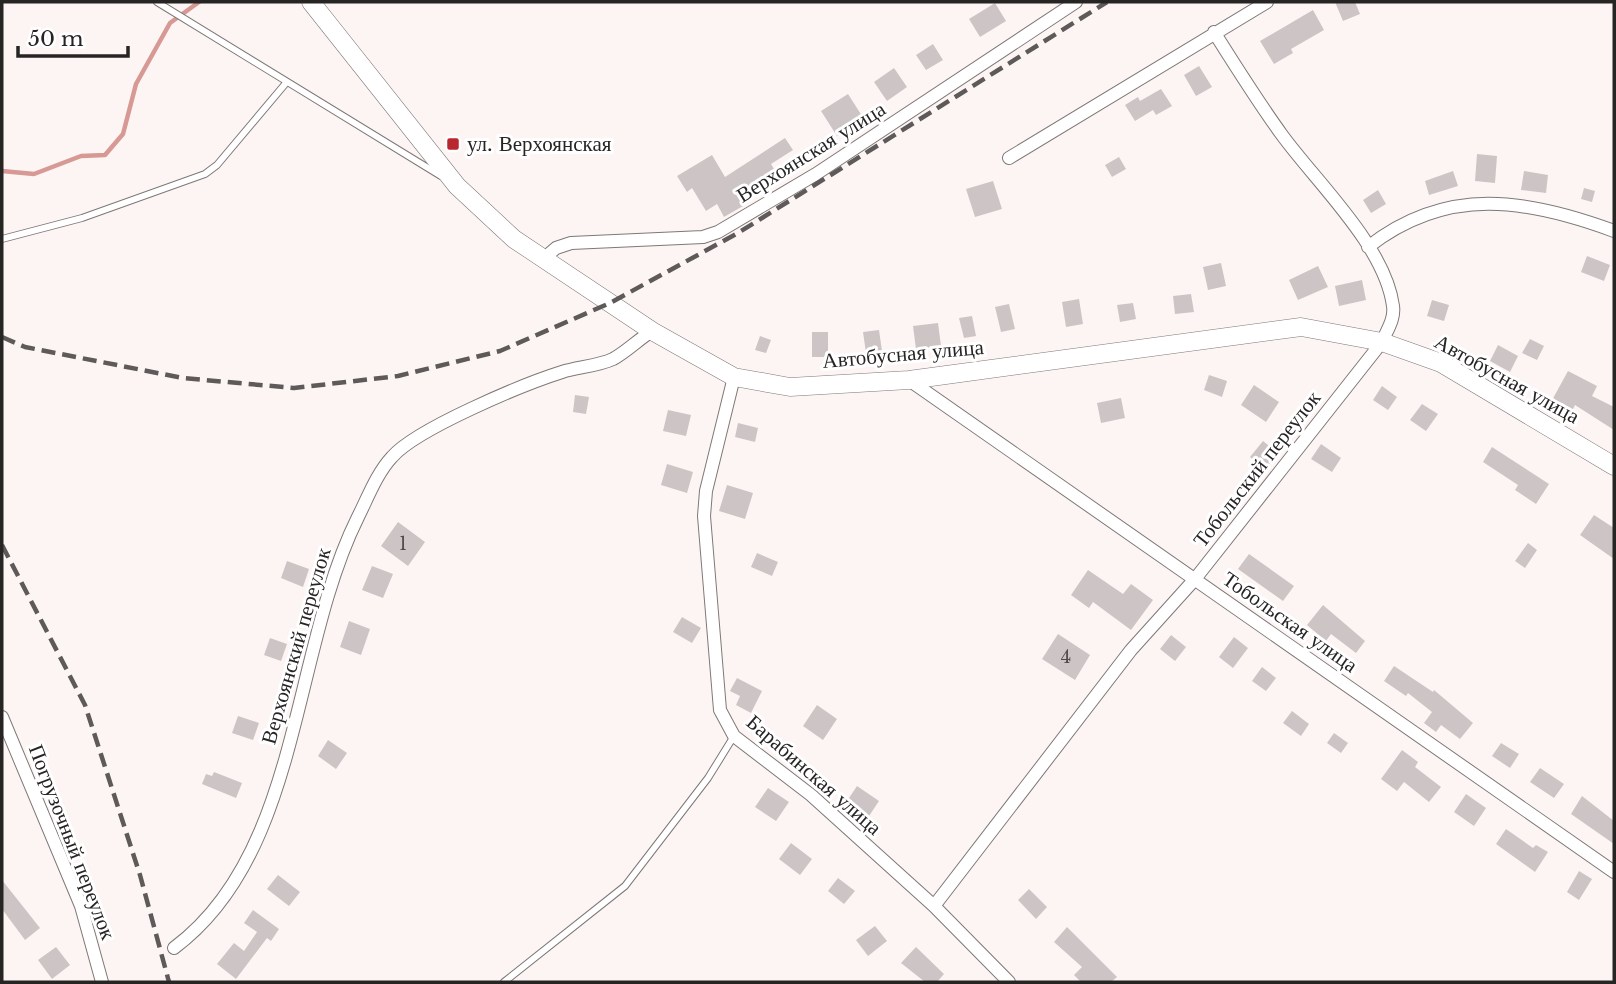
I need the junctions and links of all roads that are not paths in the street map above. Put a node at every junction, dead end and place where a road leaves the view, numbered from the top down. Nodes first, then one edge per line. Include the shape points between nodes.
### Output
1 (158, 2) edge
2 (1076, 2) edge
3 (1267, 2) edge
4 (314, 5) edge
5 (1214, 32) junction
6 (286, 83) junction
7 (1009, 158) dead end
8 (457, 186) junction
9 (1614, 231) edge
10 (2, 239) edge
11 (1368, 247) junction
12 (542, 260) junction
13 (652, 331) junction
14 (1382, 342) junction
15 (734, 377) junction
16 (909, 380) junction
17 (1614, 466) edge
18 (1195, 579) junction
19 (2, 717) edge
20 (734, 736) junction
21 (1614, 872) edge
22 (934, 906) junction
23 (174, 948) dead end
24 (102, 982) edge
25 (503, 982) edge
26 (1009, 982) edge

1 - 6 lane
2 - 12 street, Верхоянская улица via 816,174 718,232 704,237 571,243
3 - 5 street
4 - 8 street, Автобусная улица
5 - 7 street
5 - 11 street, Тобольский переулок via 1282,136
6 - 8 lane
6 - 10 lane via 218,165 205,174 82,218
8 - 12 street, Автобусная улица
9 - 11 street via 1537,208 1476,204 1413,217
11 - 14 street, Тобольский переулок via 1387,282 1393,308
12 - 13 street, Автобусная улица
13 - 15 street, Автобусная улица
13 - 23 street, Верхоянский переулок via 612,359 510,391 405,445 387,463 336,564 257,845 219,906
14 - 16 street, Автобусная улица via 1301,327
14 - 17 street, Автобусная улица via 1441,363
14 - 18 street, Тобольский переулок
15 - 16 street, Автобусная улица via 790,387
15 - 20 street, Барабинская улица via 704,516 720,710
16 - 18 street, Тобольская улица
18 - 21 street, Тобольская улица
18 - 22 street, Тобольский переулок via 1131,650
19 - 24 street, Погрузочный переулок via 81,906
20 - 22 street, Барабинская улица via 811,795
20 - 25 lane via 708,778 625,886
22 - 26 street, Барабинская улица

